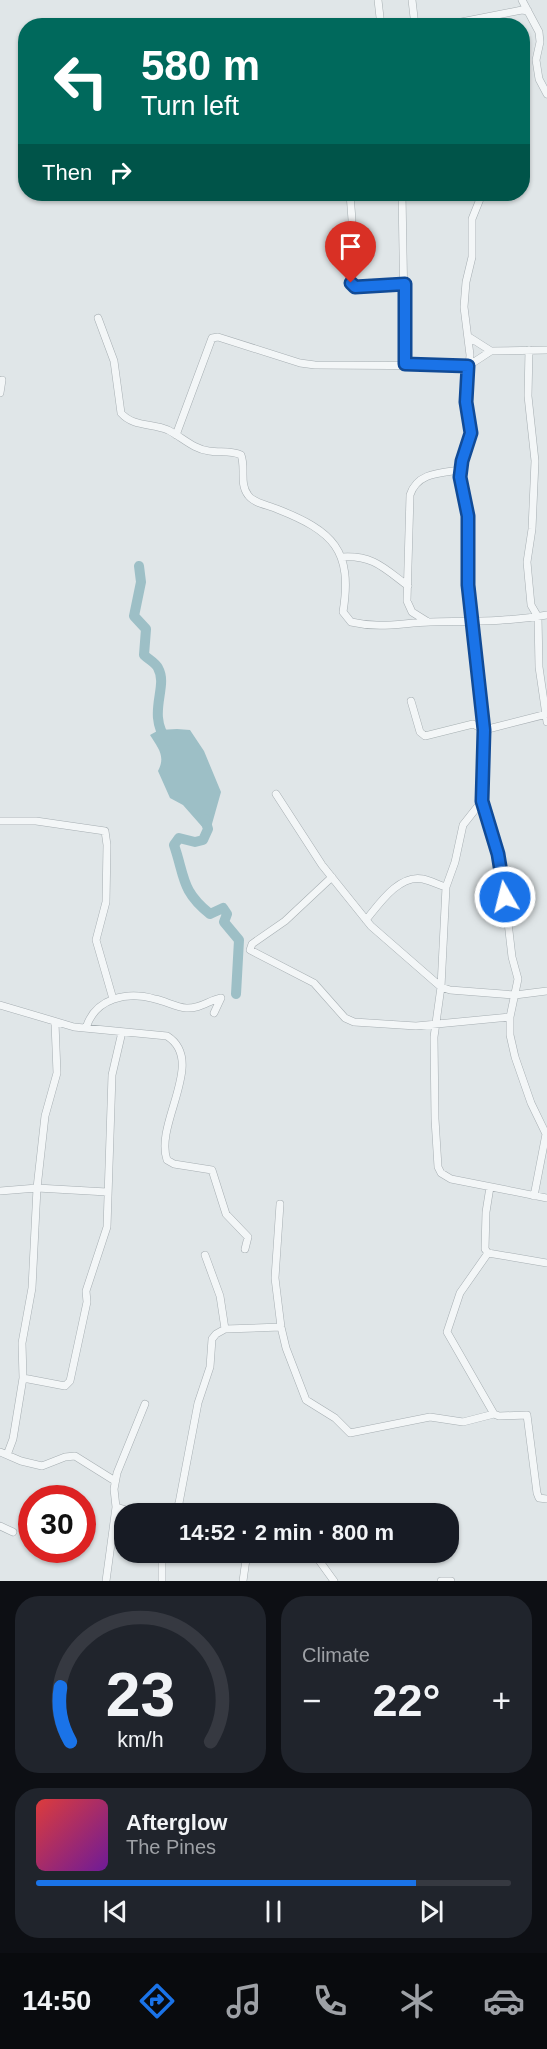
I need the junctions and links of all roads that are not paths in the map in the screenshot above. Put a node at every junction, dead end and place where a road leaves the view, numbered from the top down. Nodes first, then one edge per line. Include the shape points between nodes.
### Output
1 (378, 0) edge
2 (412, 0) edge
3 (522, 0) edge
4 (528, 11) junction
5 (380, 18) edge
6 (414, 18) edge
7 (482, 18) edge
8 (547, 94) edge
9 (351, 201) edge
10 (402, 201) edge
11 (480, 201) edge
12 (405, 284) junction
13 (98, 318) dead end
14 (469, 337) junction
15 (529, 350) junction
16 (547, 350) edge
17 (491, 351) junction
18 (405, 364) junction
19 (468, 366) junction
20 (2, 380) dead end
21 (0, 393) edge
22 (176, 435) junction
23 (460, 470) junction
24 (342, 557) junction
25 (408, 586) junction
26 (547, 615) edge
27 (538, 617) junction
28 (428, 622) junction
29 (472, 623) junction
30 (411, 701) dead end
31 (547, 716) edge
32 (484, 730) junction
33 (276, 794) dead end
34 (482, 801) junction
35 (0, 821) edge
36 (332, 877) junction
37 (446, 887) junction
38 (366, 920) junction
39 (441, 987) junction
40 (547, 992) edge
41 (514, 995) junction
42 (113, 999) junction
43 (0, 1005) edge
44 (214, 1013) dead end
45 (510, 1017) junction
46 (55, 1023) junction
47 (436, 1024) junction
48 (86, 1028) junction
49 (122, 1032) junction
50 (490, 1187) junction
51 (37, 1188) junction
52 (0, 1191) edge
53 (107, 1192) junction
54 (534, 1196) junction
55 (547, 1198) edge
56 (280, 1204) dead end
57 (245, 1249) dead end
58 (488, 1253) junction
59 (205, 1255) dead end
60 (547, 1263) edge
61 (281, 1327) junction
62 (225, 1329) junction
63 (23, 1378) junction
64 (145, 1404) dead end
65 (494, 1414) junction
66 (3, 1454) edge
67 (115, 1480) junction
68 (547, 1499) edge
69 (116, 1503) edge
70 (179, 1503) edge
71 (114, 1522) edge
72 (0, 1526) edge
73 (13, 1532) dead end
74 (162, 1563) edge
75 (245, 1563) edge
76 (321, 1563) edge
77 (106, 1581) edge
78 (162, 1581) edge
79 (243, 1581) edge
80 (334, 1581) edge
81 (441, 1581) edge
82 (451, 1581) edge

1 - 5 street
2 - 6 street
3 - 4 street
4 - 7 street
4 - 8 street via 539,32 536,60
9 - 12 street via 351,283 355,287
10 - 12 street
11 - 14 street via 471,226 472,256 464,307
12 - 18 street
13 - 22 street via 114,361 121,413 126,420 157,426
14 - 17 street
14 - 19 street
15 - 16 street
15 - 17 street
15 - 27 street via 528,396 535,461 527,562 531,605
17 - 19 street
18 - 19 street
18 - 22 street via 300,363 212,338
19 - 23 street via 466,402 471,433
20 - 21 street
22 - 24 street via 197,448 241,455 244,487 250,499 319,529
23 - 25 street via 431,475 413,485
23 - 29 street via 468,516
24 - 25 street via 370,559
24 - 28 street via 348,585 344,612 351,622 383,627
25 - 28 street via 409,608
26 - 27 street
27 - 29 street
27 - 31 street via 539,667
28 - 29 street
29 - 32 street
30 - 32 street via 422,735 472,724
31 - 32 street
32 - 34 street
33 - 36 street
34 - 37 street via 463,825
34 - 41 street via 502,870 518,979
35 - 42 street via 36,821 105,831 106,902 96,940
36 - 38 street
36 - 47 street via 285,921 252,944 250,950 314,983 345,1018 354,1022 393,1026
37 - 38 street via 423,879 405,882 387,894
37 - 39 street
38 - 39 street
39 - 41 street
39 - 47 street
40 - 41 street
41 - 45 street
42 - 44 street via 145,997 188,1008 221,998
42 - 48 street via 94,1011
43 - 46 street
45 - 47 street
45 - 54 street via 515,1057 546,1134
46 - 48 street
46 - 51 street via 57,1072 45,1116
47 - 50 street via 438,1167 451,1179
48 - 49 street
49 - 53 street via 112,1075
49 - 57 street via 167,1036 176,1042 182,1072 164,1140 167,1160 212,1170 226,1214 248,1237
50 - 54 street
50 - 58 street via 486,1212
51 - 52 street
51 - 53 street
51 - 63 street via 32,1288 22,1343
53 - 63 street via 107,1227 86,1291 70,1381 65,1386
54 - 55 street
56 - 61 street via 275,1278
58 - 60 street
58 - 65 street via 460,1293 447,1332
59 - 62 street via 220,1296
61 - 62 street
61 - 65 street via 306,1400 350,1433 430,1417 462,1422
62 - 70 street via 212,1340 210,1367 198,1403
63 - 66 street via 13,1439
64 - 67 street
65 - 68 street via 527,1415 537,1493
66 - 67 street via 42,1466 71,1455
67 - 69 street
71 - 77 street
72 - 73 street
74 - 78 street
75 - 79 street
76 - 80 street
81 - 82 street

